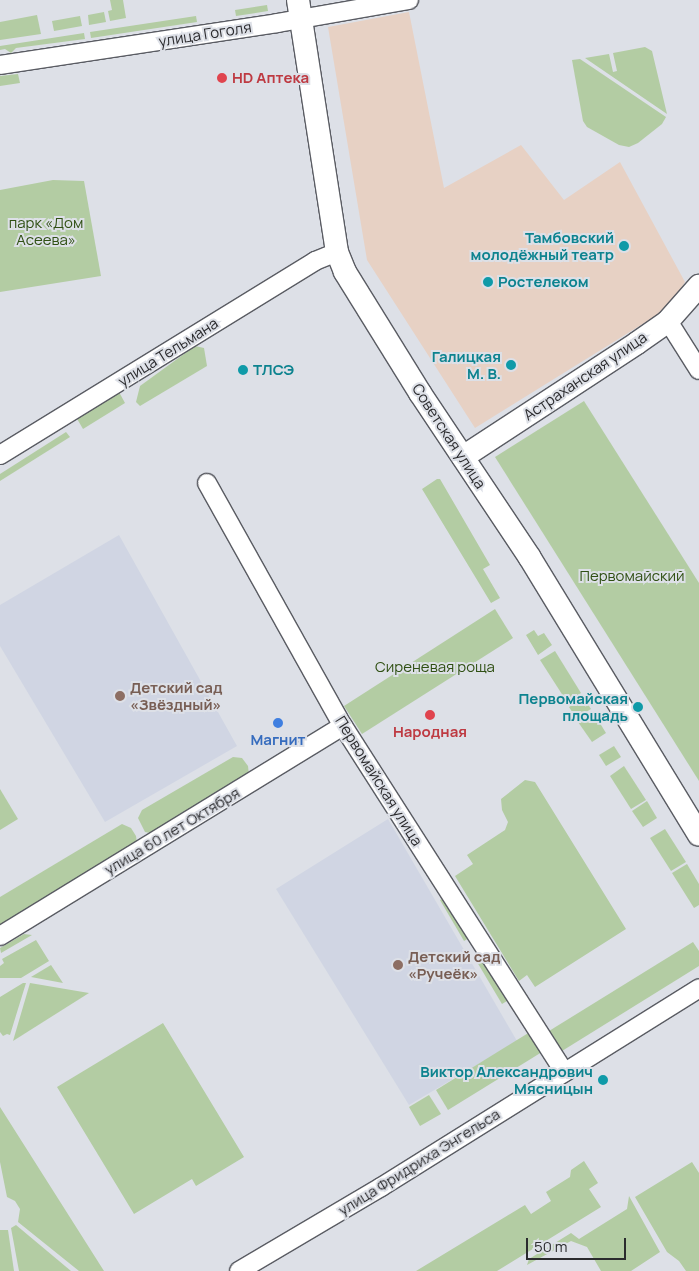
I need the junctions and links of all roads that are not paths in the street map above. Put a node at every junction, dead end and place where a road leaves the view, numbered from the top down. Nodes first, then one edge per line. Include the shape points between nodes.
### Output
1 (409, 0) edge
2 (300, 9) edge
3 (0, 65) edge
4 (337, 252) junction
5 (699, 286) edge
6 (668, 321) junction
7 (699, 370) edge
8 (0, 455) edge
9 (463, 457) junction
10 (207, 483) dead end
11 (343, 726) junction
12 (699, 835) edge
13 (0, 936) edge
14 (699, 988) edge
15 (564, 1072) junction
16 (239, 1271) edge

1 - 2 street, улица Гоголя
2 - 3 street, улица Гоголя
2 - 4 main road, Советская улица
4 - 8 street, улица Тельмана via 315,261
4 - 9 main road, Советская улица via 345,272
5 - 6 main road, Астраханская улица
6 - 7 street
6 - 9 main road, Астраханская улица
9 - 12 main road, Советская улица via 530,558
10 - 11 street, Первомайская улица
11 - 13 street, улица 60 лет Октября
11 - 15 street, Первомайская улица
14 - 15 street, улица Фридриха Энгельса
15 - 16 street, улица Фридриха Энгельса

